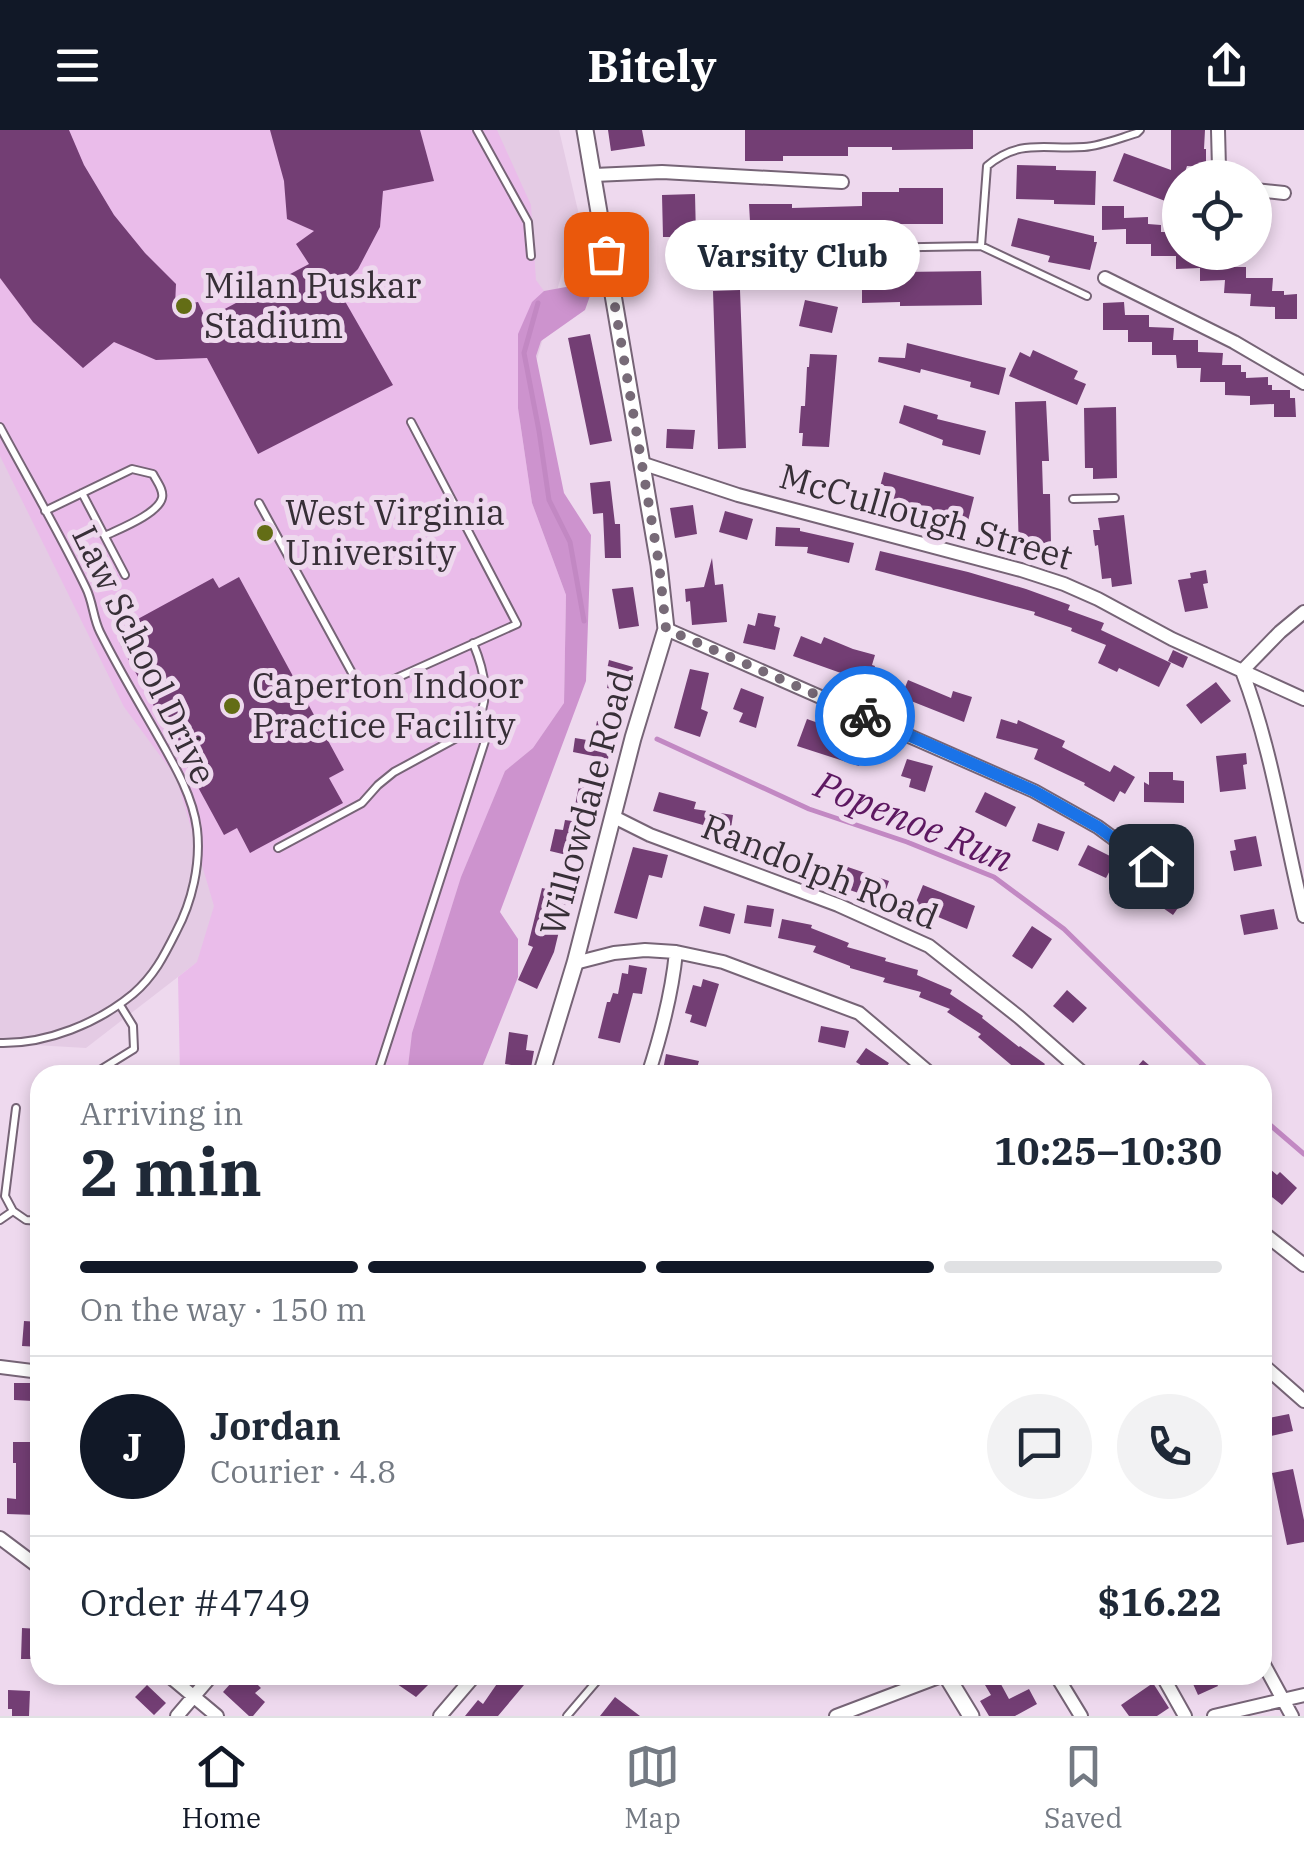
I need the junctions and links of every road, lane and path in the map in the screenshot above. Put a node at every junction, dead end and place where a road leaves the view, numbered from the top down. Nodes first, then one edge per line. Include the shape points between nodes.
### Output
1 (476, 130) edge
2 (586, 130) edge
3 (1140, 130) edge
4 (1218, 130) edge
5 (1219, 160) edge
6 (594, 174) junction
7 (842, 182) dead end
8 (1272, 192) edge
9 (1284, 194) dead end
10 (980, 246) junction
11 (866, 248) dead end
12 (531, 256) dead end
13 (1105, 278) dead end
14 (1087, 296) dead end
15 (1304, 384) edge
16 (411, 422) dead end
17 (0, 427) edge
18 (641, 463) junction
19 (82, 493) junction
20 (1115, 498) dead end
21 (1072, 499) dead end
22 (258, 503) dead end
23 (45, 511) junction
24 (104, 536) junction
25 (125, 575) dead end
26 (1304, 612) edge
27 (666, 629) junction
28 (473, 644) junction
29 (1242, 671) junction
30 (1304, 699) edge
31 (481, 717) junction
32 (614, 816) junction
33 (278, 848) dead end
34 (1151, 866) dead end
35 (1301, 895) edge
36 (1304, 916) edge
37 (676, 952) junction
38 (575, 963) junction
39 (120, 1004) junction
40 (0, 1044) edge
41 (108, 1065) edge
42 (380, 1065) edge
43 (544, 1065) edge
44 (651, 1065) edge
45 (920, 1065) edge
46 (1074, 1065) edge
47 (16, 1108) dead end
48 (12, 1211) junction
49 (0, 1220) edge
50 (30, 1220) edge
51 (1272, 1240) edge
52 (1304, 1266) edge
53 (0, 1367) edge
54 (30, 1371) edge
55 (1272, 1373) edge
56 (1304, 1402) edge
57 (0, 1538) edge
58 (30, 1560) edge
59 (1272, 1678) edge
60 (180, 1685) edge
61 (203, 1685) edge
62 (466, 1685) edge
63 (593, 1685) edge
64 (918, 1685) edge
65 (952, 1685) edge
66 (1062, 1685) edge
67 (1168, 1685) edge
68 (1304, 1695) edge
69 (194, 1696) junction
70 (1284, 1699) junction
71 (177, 1716) edge
72 (217, 1716) edge
73 (440, 1716) edge
74 (567, 1716) edge
75 (836, 1716) edge
76 (972, 1716) edge
77 (1081, 1716) edge
78 (1185, 1716) edge
79 (1214, 1716) edge
80 (1292, 1716) edge

1 - 12 lane via 528,222
2 - 6 street, Willowdale Road
3 - 10 lane via 1087,147 1023,146 1002,154 987,166
4 - 5 street
6 - 7 street
6 - 18 street, Willowdale Road
8 - 9 street
10 - 11 lane
10 - 14 lane
13 - 15 street
16 - 28 lane via 518,624
17 - 23 lane, Law School Drive
18 - 27 street, Willowdale Road
18 - 29 street, McCullough Street via 1064,584
19 - 23 lane
19 - 24 lane
19 - 24 lane via 132,469 153,474 162,491 154,510
20 - 21 lane
22 - 28 lane via 363,692
23 - 39 lane, Law School Drive via 89,594 98,628 175,767 197,828 183,919 160,965
24 - 25 lane
26 - 29 street
27 - 32 street, Willowdale Road
27 - 34 street via 1034,791
28 - 31 lane via 486,689
29 - 30 street, McCullough Street
29 - 35 street
31 - 33 lane via 460,738 394,772 362,803
31 - 42 lane via 486,728 480,756
32 - 38 street, Willowdale Road
32 - 46 street, Randolph Road via 929,946
35 - 36 street
37 - 38 street via 645,950
37 - 44 street
37 - 45 street via 723,962 859,1013
38 - 43 street, Willowdale Road
39 - 40 lane, Law School Drive via 52,1036
39 - 41 lane via 134,1026 134,1049
47 - 48 lane via 5,1196
48 - 49 lane
48 - 50 lane
51 - 52 street
53 - 54 street
55 - 56 street
57 - 58 street
59 - 70 street
60 - 69 street
61 - 69 street
62 - 73 street
63 - 74 lane
64 - 75 street
65 - 76 street
66 - 77 street
67 - 78 street
68 - 70 street
69 - 71 street
69 - 72 street
70 - 79 street
70 - 80 street

